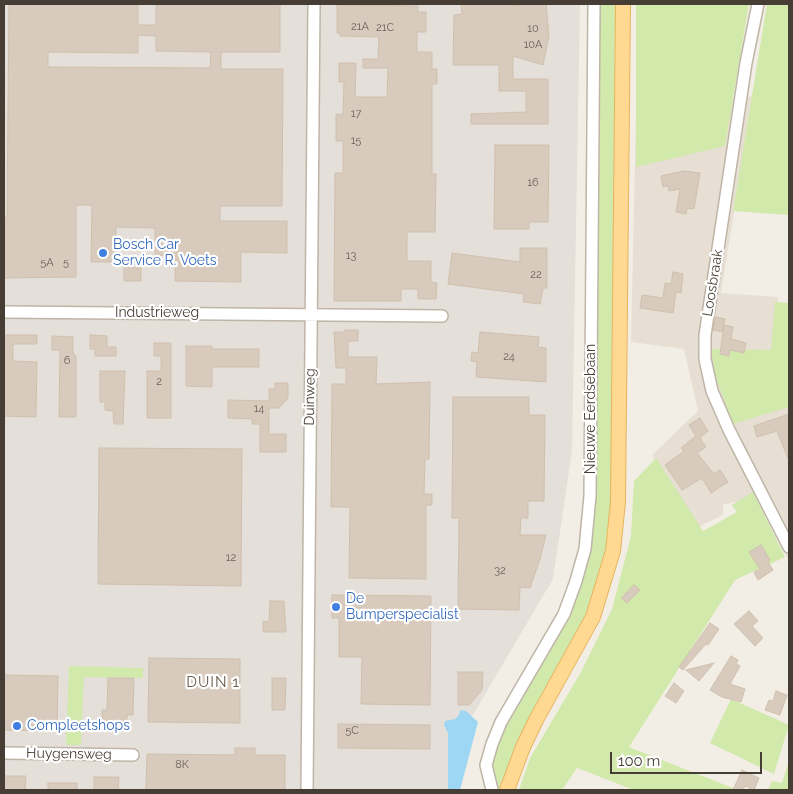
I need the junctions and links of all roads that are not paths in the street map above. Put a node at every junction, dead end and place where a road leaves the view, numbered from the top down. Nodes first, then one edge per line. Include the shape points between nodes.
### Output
1 (314, 4) edge
2 (594, 4) edge
3 (623, 4) edge
4 (758, 4) edge
5 (4, 312) edge
6 (311, 314) junction
7 (442, 316) dead end
8 (789, 547) edge
9 (4, 753) edge
10 (134, 755) dead end
11 (307, 790) edge
12 (492, 790) edge
13 (507, 790) edge

1 - 6 street, Duinweg
2 - 12 street, Nieuwe Eerdsebaan via 590,496 585,549 564,614 501,722 492,744 486,765
3 - 13 main road, Nieuwe Eerdsebaan via 618,502 613,551 593,617 536,720
4 - 8 street, Loosbraak via 746,63 705,335 705,359 712,391 729,430
5 - 6 street, Industrieweg
6 - 7 street, Industrieweg
6 - 11 street, Duinweg
9 - 10 street, Huygensweg

